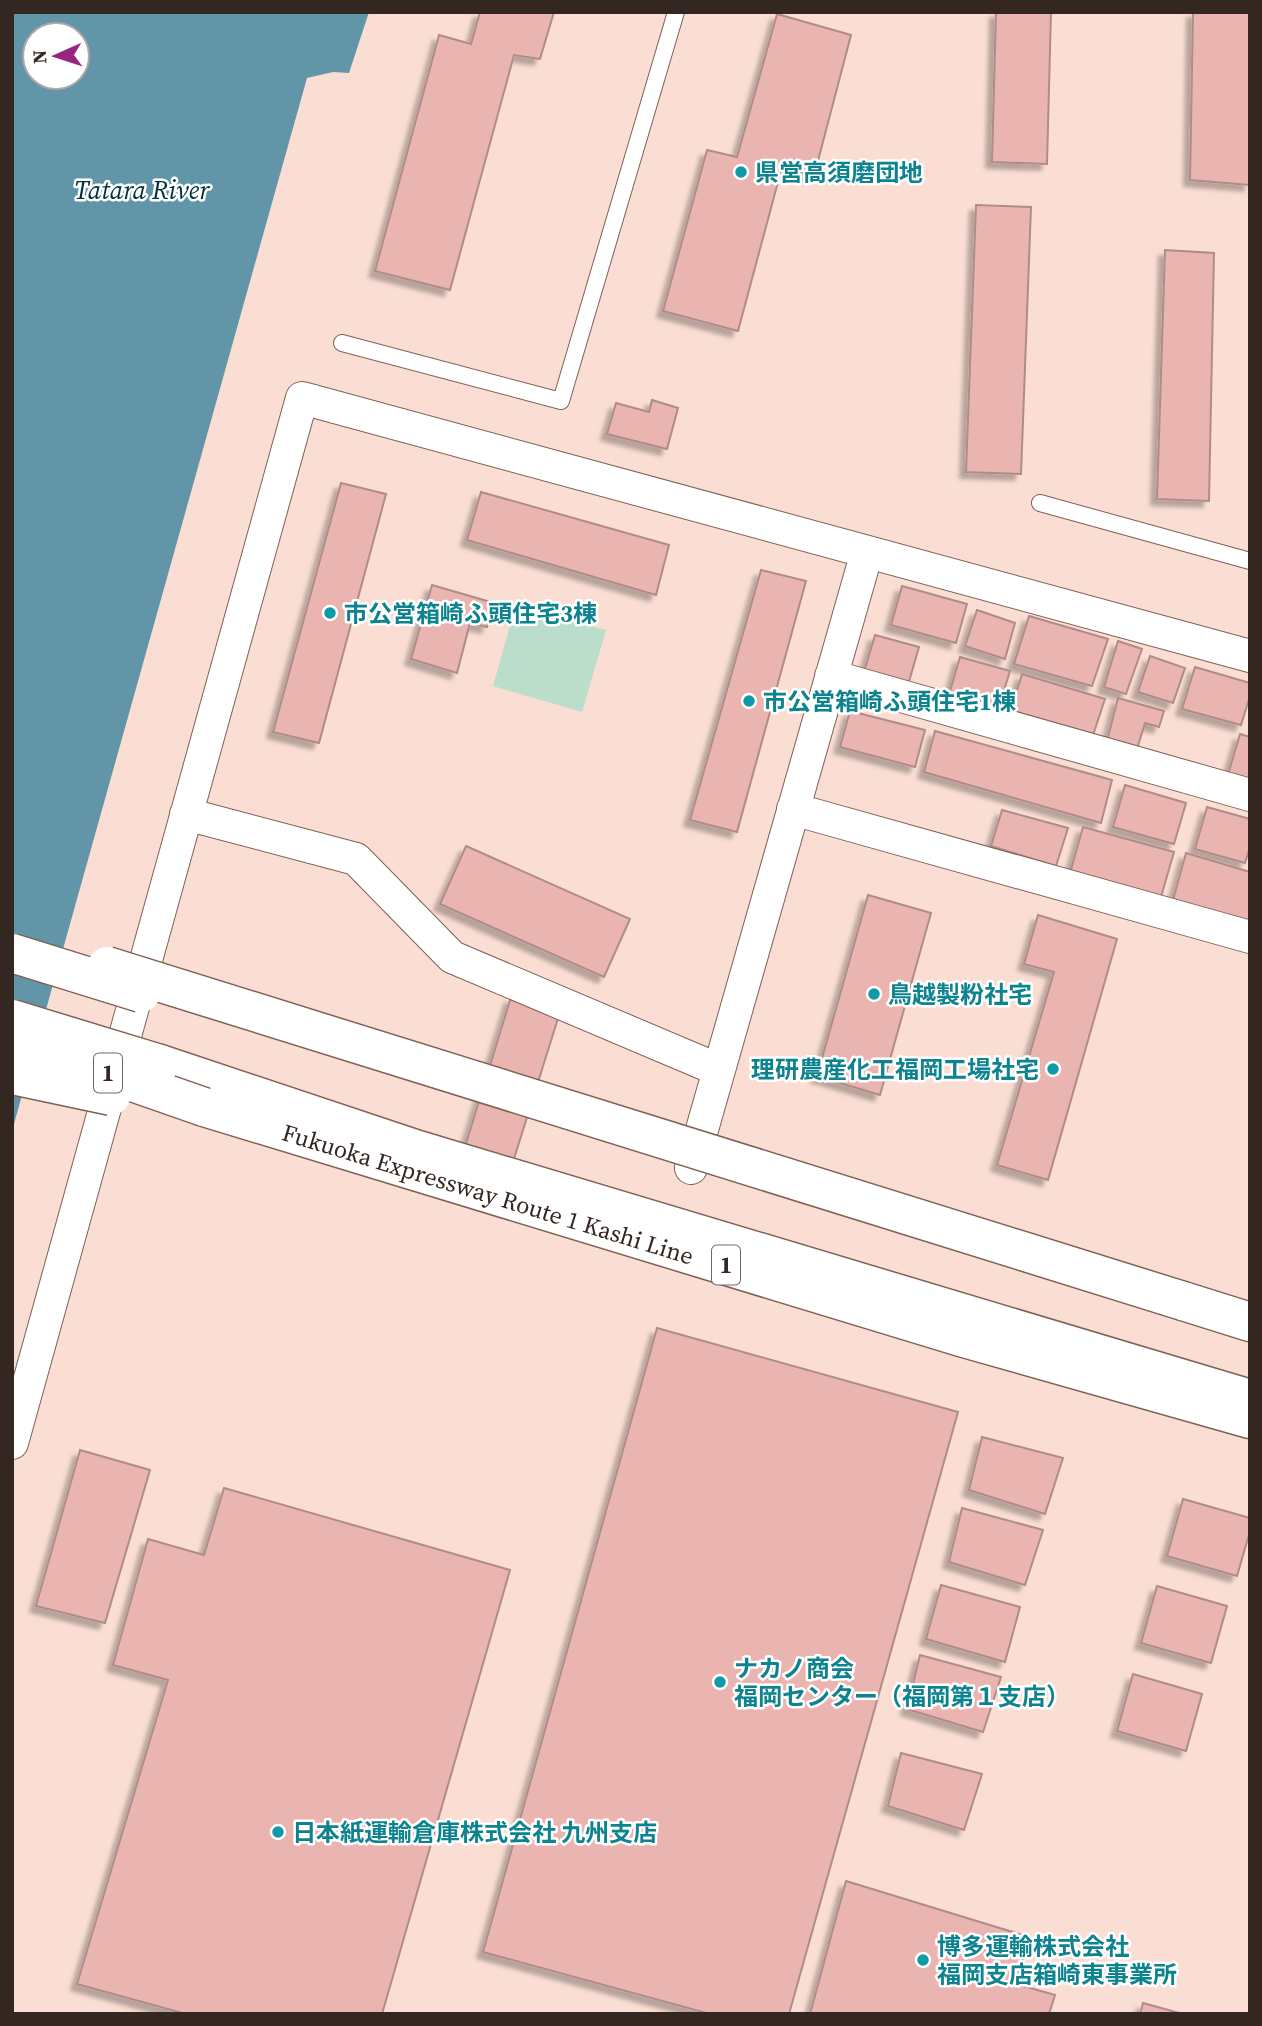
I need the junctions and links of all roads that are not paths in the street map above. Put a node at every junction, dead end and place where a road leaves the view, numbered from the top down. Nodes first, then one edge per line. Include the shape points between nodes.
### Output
1 (676, 12) edge
2 (342, 343) dead end
3 (1040, 503) dead end
4 (867, 552) junction
5 (1250, 561) edge
6 (1250, 656) edge
7 (831, 676) junction
8 (1250, 795) edge
9 (793, 809) junction
10 (187, 814) junction
11 (12, 936) edge
12 (1250, 937) edge
13 (12, 942) edge
14 (12, 953) edge
15 (107, 966) junction
16 (12, 1019) edge
17 (12, 1040) edge
18 (719, 1070) junction
19 (12, 1075) edge
20 (204, 1107) junction
21 (691, 1168) junction
22 (1184, 1301) junction
23 (1250, 1316) edge
24 (1250, 1321) edge
25 (1250, 1339) edge
26 (1250, 1399) edge
27 (1250, 1419) edge
28 (12, 1443) edge

1 - 2 lane via 561,401
3 - 5 lane
4 - 6 street
4 - 7 street
4 - 10 street via 302,398
7 - 8 street
7 - 9 street
9 - 12 street
9 - 18 street
10 - 18 street via 356,859 452,957
10 - 28 street
11 - 15 main road
13 - 15 main road
14 - 21 main road, bridge
15 - 22 main road, bridge
16 - 26 main road, bridge via 430,1154
17 - 20 main road, Fukuoka Expressway Route 1 Kashi Line / 1, bridge
18 - 21 street
19 - 20 main road, bridge via 127,1099
20 - 27 main road, Fukuoka Expressway Route 1 Kashi Line / 1 via 964,1338
21 - 25 main road
22 - 23 main road
22 - 24 main road

